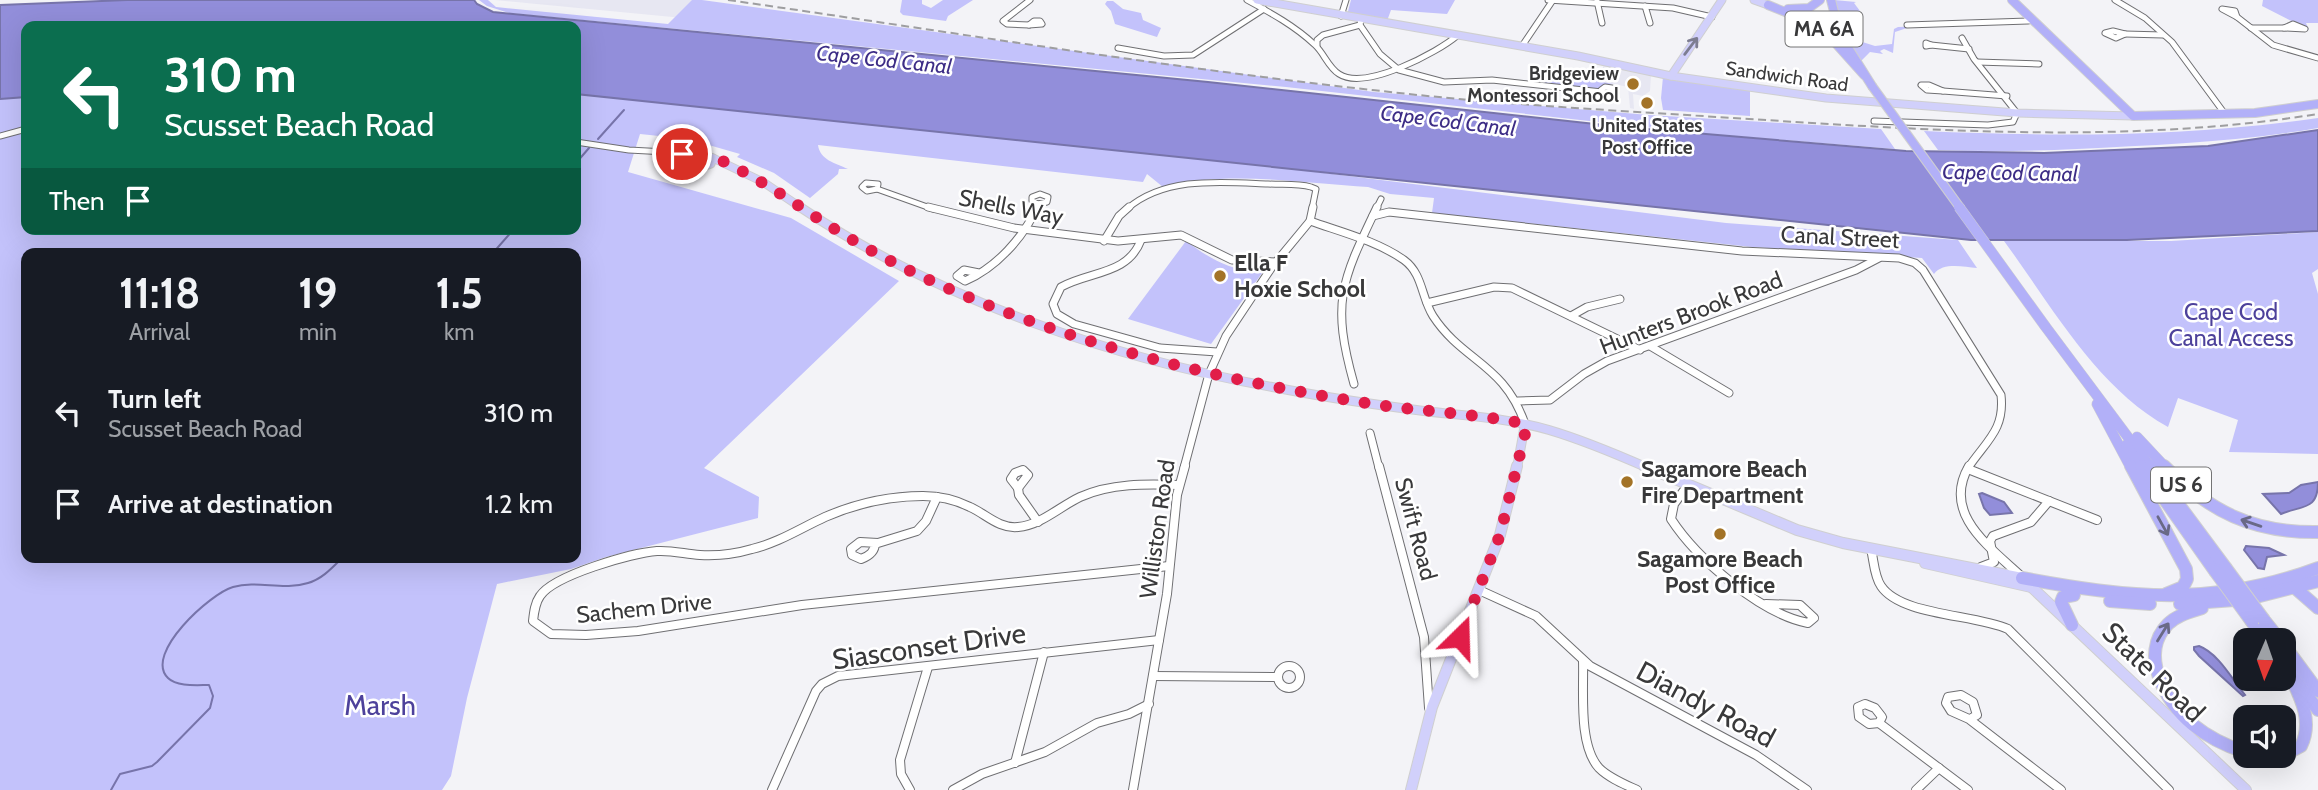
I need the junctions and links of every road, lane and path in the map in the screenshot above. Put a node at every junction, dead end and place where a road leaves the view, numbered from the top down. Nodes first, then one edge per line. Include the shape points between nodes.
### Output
1 (1030, 0) edge
2 (1247, 0) edge
3 (1257, 0) edge
4 (1346, 0) edge
5 (1548, 0) edge
6 (1553, 0) edge
7 (1722, 0) edge
8 (1755, 0) edge
9 (1822, 0) edge
10 (1831, 0) edge
11 (2005, 0) edge
12 (2011, 0) edge
13 (2115, 0) edge
14 (1597, 2) edge
15 (1771, 2) edge
16 (1645, 6) junction
17 (1264, 9) junction
18 (1341, 16) junction
19 (1712, 17) junction
20 (2236, 17) dead end
21 (2030, 19) junction
22 (1360, 22) junction
23 (1602, 23) dead end
24 (1650, 23) dead end
25 (1029, 24) dead end
26 (1907, 25) dead end
27 (2251, 28) junction
28 (2284, 28) dead end
29 (1300, 32) junction
30 (2125, 34) dead end
31 (1323, 35) junction
32 (2164, 35) junction
33 (1458, 36) junction
34 (1962, 38) dead end
35 (1931, 45) dead end
36 (1317, 46) junction
37 (1522, 46) junction
38 (1118, 48) dead end
39 (1969, 49) junction
40 (2318, 58) edge
41 (1977, 62) junction
42 (2039, 64) dead end
43 (1399, 70) junction
44 (1864, 75) junction
45 (1671, 76) junction
46 (1943, 91) dead end
47 (1602, 92) dead end
48 (2007, 96) junction
49 (2318, 104) edge
50 (2017, 113) junction
51 (2128, 113) junction
52 (2225, 115) junction
53 (1874, 121) dead end
54 (21, 130) edge
55 (0, 136) edge
56 (581, 143) edge
57 (674, 153) junction
58 (703, 154) junction
59 (713, 158) junction
60 (687, 165) junction
61 (705, 168) junction
62 (733, 169) junction
63 (877, 189) dead end
64 (1381, 199) dead end
65 (1038, 204) dead end
66 (1373, 216) junction
67 (1310, 221) junction
68 (1026, 230) junction
69 (1141, 240) junction
70 (1104, 241) junction
71 (1362, 242) junction
72 (1845, 256) junction
73 (1880, 258) junction
74 (1276, 262) junction
75 (979, 273) dead end
76 (1847, 273) junction
77 (1620, 299) dead end
78 (1427, 303) junction
79 (1572, 316) junction
80 (1650, 346) junction
81 (1640, 349) junction
82 (1217, 352) junction
83 (1209, 374) junction
84 (2080, 376) junction
85 (1354, 384) dead end
86 (1729, 393) dead end
87 (1518, 401) junction
88 (2096, 402) junction
89 (1525, 424) junction
90 (1370, 433) dead end
91 (1968, 469) junction
92 (1179, 485) junction
93 (1688, 485) junction
94 (1018, 488) dead end
95 (937, 497) junction
96 (2049, 501) junction
97 (2097, 520) dead end
98 (1038, 522) junction
99 (2318, 532) edge
100 (875, 543) dead end
101 (1992, 548) junction
102 (1871, 549) junction
103 (1894, 553) junction
104 (1169, 566) junction
105 (1977, 567) junction
106 (2318, 568) edge
107 (2220, 569) junction
108 (2284, 580) junction
109 (2318, 581) edge
110 (2027, 582) junction
111 (2296, 588) junction
112 (1479, 590) junction
113 (2074, 595) junction
114 (2131, 595) junction
115 (2248, 599) junction
116 (1766, 604) junction
117 (2318, 608) edge
118 (2258, 621) junction
119 (2072, 625) junction
120 (2261, 628) edge
121 (2266, 628) edge
122 (1159, 639) junction
123 (1044, 652) junction
124 (1583, 661) junction
125 (2296, 661) edge
126 (928, 667) junction
127 (1153, 676) junction
128 (1277, 677) dead end
129 (2296, 681) edge
130 (2296, 690) edge
131 (2318, 691) edge
132 (1149, 704) junction
133 (2318, 710) edge
134 (1129, 714) junction
135 (1429, 718) junction
136 (1970, 719) dead end
137 (1879, 723) dead end
138 (1146, 724) junction
139 (2233, 747) edge
140 (2296, 749) edge
141 (1015, 763) junction
142 (1939, 768) junction
143 (772, 790) edge
144 (910, 790) edge
145 (953, 790) edge
146 (1133, 790) edge
147 (1411, 790) edge
148 (1637, 790) edge
149 (1807, 790) edge
150 (1916, 790) edge
151 (1968, 790) edge
152 (2061, 790) edge
153 (2169, 790) edge
154 (2246, 790) edge

1 - 25 street via 1003,20
2 - 17 street
3 - 18 main road, Sandwich Road
4 - 18 street
5 - 6 street
6 - 14 street
6 - 37 street
7 - 19 main road
8 - 15 main road, MA 6A
9 - 15 highway via 1804,9
9 - 44 highway, US 6 via 1834,35
10 - 44 highway, US 6 via 1839,31
11 - 21 highway
12 - 21 highway
13 - 32 street
14 - 16 street
14 - 23 street
15 - 44 highway, MA 6A via 1823,28
16 - 19 street
16 - 24 street
17 - 29 street
17 - 38 street via 1193,55 1164,56
18 - 22 main road, Sandwich Road
45 -> 19 main road
20 - 27 street
21 - 26 street
21 - 51 highway
22 - 31 street
22 - 33 main road, Sandwich Road
22 - 43 street via 1380,54
27 - 28 street
27 - 40 street via 2280,48
29 - 31 street
29 - 36 street
30 - 32 street
31 - 36 street
32 - 52 street
33 - 37 main road, Sandwich Road
33 - 43 street
34 - 39 street
35 - 39 street
36 - 43 street via 1343,76
37 - 45 main road, Sandwich Road
39 - 41 street
41 - 42 street
41 - 48 street
43 - 47 street via 1444,82 1492,80
44 - 84 highway, US 6, bridge
45 - 50 main road, Sandwich Road via 1840,100
46 - 48 street
48 - 50 street
49 - 52 highway, Sandwich Road
50 - 51 main road, Sandwich Road
50 - 53 street via 2012,122 1988,125
51 - 52 highway, Sandwich Road
54 - 55 street
56 - 57 street
57 - 58 street
57 - 60 street
58 - 59 main road
58 - 60 main road via 691,158
59 - 61 main road
59 - 62 main road
60 - 61 main road
61 - 62 main road
62 - 83 main road via 763,182 865,247 966,297 1077,337
63 - 68 street, Shells Way via 934,209
64 - 66 street
65 - 68 street
66 - 71 street
66 - 72 street, Canal Street via 1389,212 1742,251
67 - 70 street via 1315,188 1215,181 1153,194 1126,210
67 - 71 street
67 - 74 street, Williston Road
68 - 70 street, Shells Way
68 - 75 street
69 - 70 street, Shells Way
69 - 74 street, Shells Way via 1181,235 1232,260
69 - 82 street via 1125,263 1061,286 1053,304 1057,314 1074,324 1160,348
71 - 78 street via 1412,266
71 - 85 street via 1340,308
72 - 73 street, Canal Street
72 - 76 street
73 - 76 street, Hunters Brook Road
73 - 91 street, Canal Street via 1920,266 2001,395 2003,420
74 - 82 street, Williston Road
76 - 80 street, Hunters Brook Road
77 - 79 street
78 - 79 street via 1503,286
78 - 87 street via 1442,326 1499,376
79 - 81 street
80 - 81 street, Hunters Brook Road
80 - 86 street
81 - 87 street, Hunters Brook Road via 1600,364 1550,400
82 - 83 street, Williston Road
83 - 89 main road via 1323,397
83 - 92 street, Williston Road
84 - 88 highway, US 6
99 -> 84 highway, US 6 via 2266,528 2199,498 2171,476
84 - 107 highway
87 - 89 street
88 - 107 highway, US 6
88 -> 114 highway via 2186,569 2186,584 2175,592
89 - 93 main road via 1584,442
89 - 112 main road via 1504,519
90 - 135 street, Swift Road via 1424,637
91 - 96 street
91 - 101 street, Canal Street via 1958,485 1959,501
92 - 98 street, Sachem Drive via 1110,488 1081,496
92 - 104 street, Williston Road
93 - 102 main road via 1774,522
93 - 116 street via 1674,504 1673,524 1720,574
94 - 98 street
95 - 98 street, Sachem Drive via 970,507 1001,526
95 - 100 street via 921,530
95 - 104 street, Sachem Drive via 910,497 840,511 781,540 741,552 653,551 578,572 545,590 534,607 533,621 551,634 638,631 813,603
96 - 97 street
96 - 101 street via 2031,522 1998,532 1991,539
101 - 105 street via 1994,562
101 - 110 street, Canal Street
102 - 103 main road
102 - 153 street via 1886,593 1907,604 1987,620 2008,629
103 - 105 main road
103 - 110 main road
104 - 122 street, Williston Road
105 - 110 main road
106 - 108 highway
107 - 118 highway, US 6, bridge
108 - 111 highway
108 - 114 highway via 2186,597
109 - 111 highway
110 - 113 highway
110 - 114 highway
110 - 119 main road, State Road
111 - 115 highway
111 - 117 highway
112 - 124 street, Diandy Road via 1536,616
112 - 135 main road
113 - 115 highway via 2155,604
113 - 119 highway via 2061,602
139 -> 115 highway via 2182,715 2161,682 2155,652 2160,635 2176,617
116 - 116 street via 1802,605 1814,618 1799,624
118 - 120 highway, US 6
118 - 121 highway
119 - 154 main road, State Road
122 - 123 street, Siasconset Drive
122 - 127 street, Williston Road
123 - 126 street, Siasconset Drive
123 - 141 street
124 - 148 street via 1591,756 1609,776
124 - 149 street, Diandy Road via 1756,755
125 - 131 highway
126 - 143 street, Siasconset Drive via 838,676 819,687
126 - 144 street via 900,760
127 - 128 street
127 - 132 street, Williston Road
129 - 133 highway
130 - 140 highway via 2307,731
132 - 134 street
132 - 138 street, Williston Road
134 - 138 street
134 - 141 street via 1097,723
135 - 147 main road
136 - 152 street via 1986,736
137 - 142 street
138 - 146 street, Williston Road
141 - 145 street
142 - 150 street
142 - 151 street

